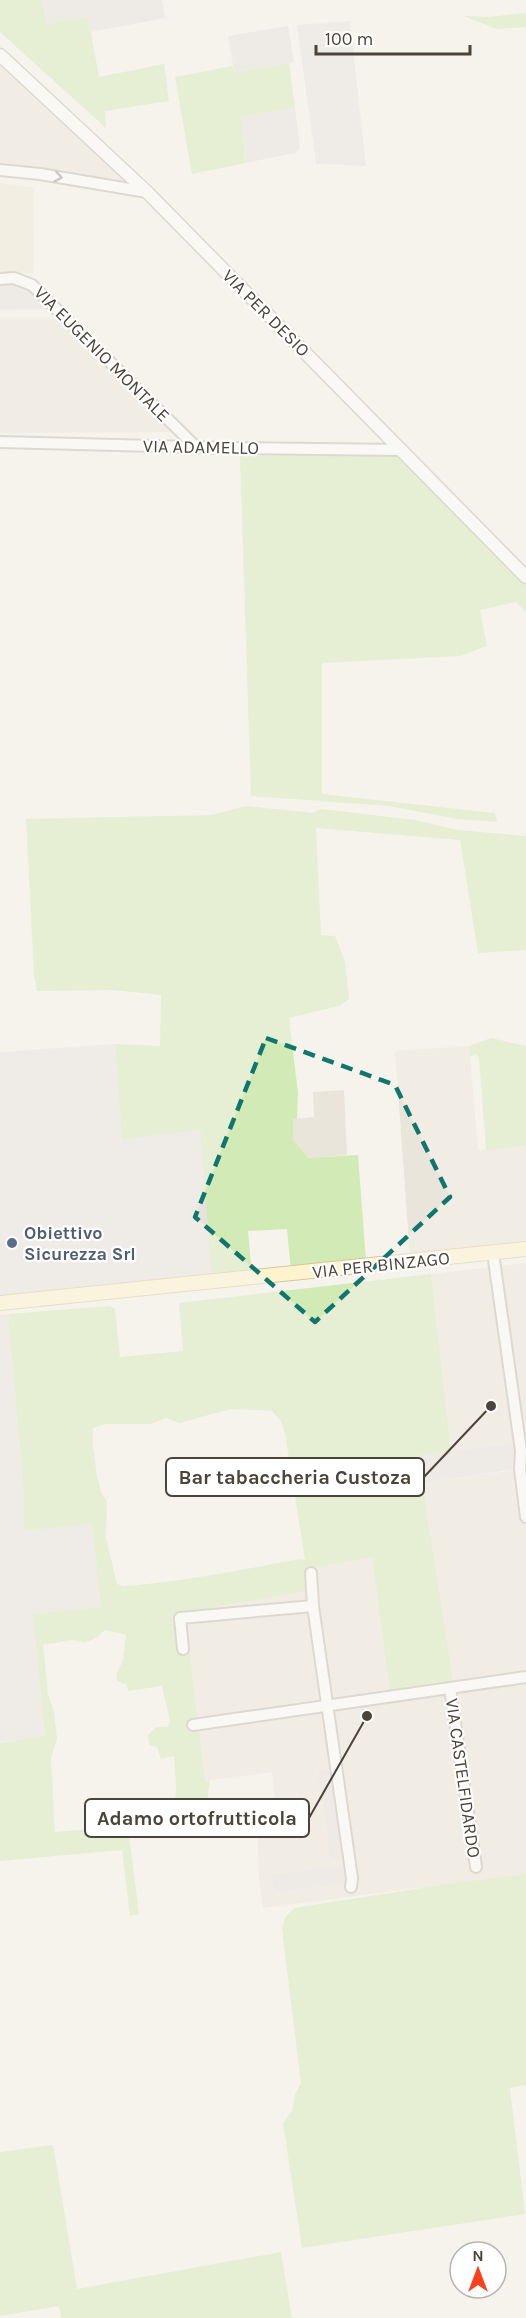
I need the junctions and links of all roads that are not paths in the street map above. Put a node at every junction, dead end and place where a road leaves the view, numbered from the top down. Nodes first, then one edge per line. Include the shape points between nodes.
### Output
1 (0, 54) edge
2 (0, 170) edge
3 (147, 192) junction
4 (0, 279) edge
5 (0, 442) edge
6 (196, 447) junction
7 (402, 450) junction
8 (526, 577) edge
9 (526, 1249) edge
10 (493, 1253) junction
11 (0, 1303) edge
12 (523, 1469) edge
13 (526, 1517) edge
14 (311, 1573) dead end
15 (313, 1606) junction
16 (183, 1650) dead end
17 (526, 1677) edge
18 (450, 1688) junction
19 (329, 1706) junction
20 (193, 1725) dead end
21 (476, 1867) dead end
22 (351, 1887) dead end

1 - 3 street, VIA PER DESIO
2 -> 3 street
3 - 7 street, VIA PER DESIO
4 - 6 street, VIA EUGENIO MONTALE via 14,278 32,285
5 - 6 street, VIA ADAMELLO
6 - 7 street, VIA ADAMELLO
7 - 8 street, VIA PER DESIO
9 - 10 main road, VIA PER BINZAGO
10 - 11 main road, VIA PER BINZAGO
10 - 12 street
12 - 13 street
14 - 15 street
15 - 16 street via 180,1618
15 - 19 street
17 - 18 street
18 - 19 street
18 - 21 street, VIA CASTELFIDARDO
19 - 20 street
19 - 22 street

